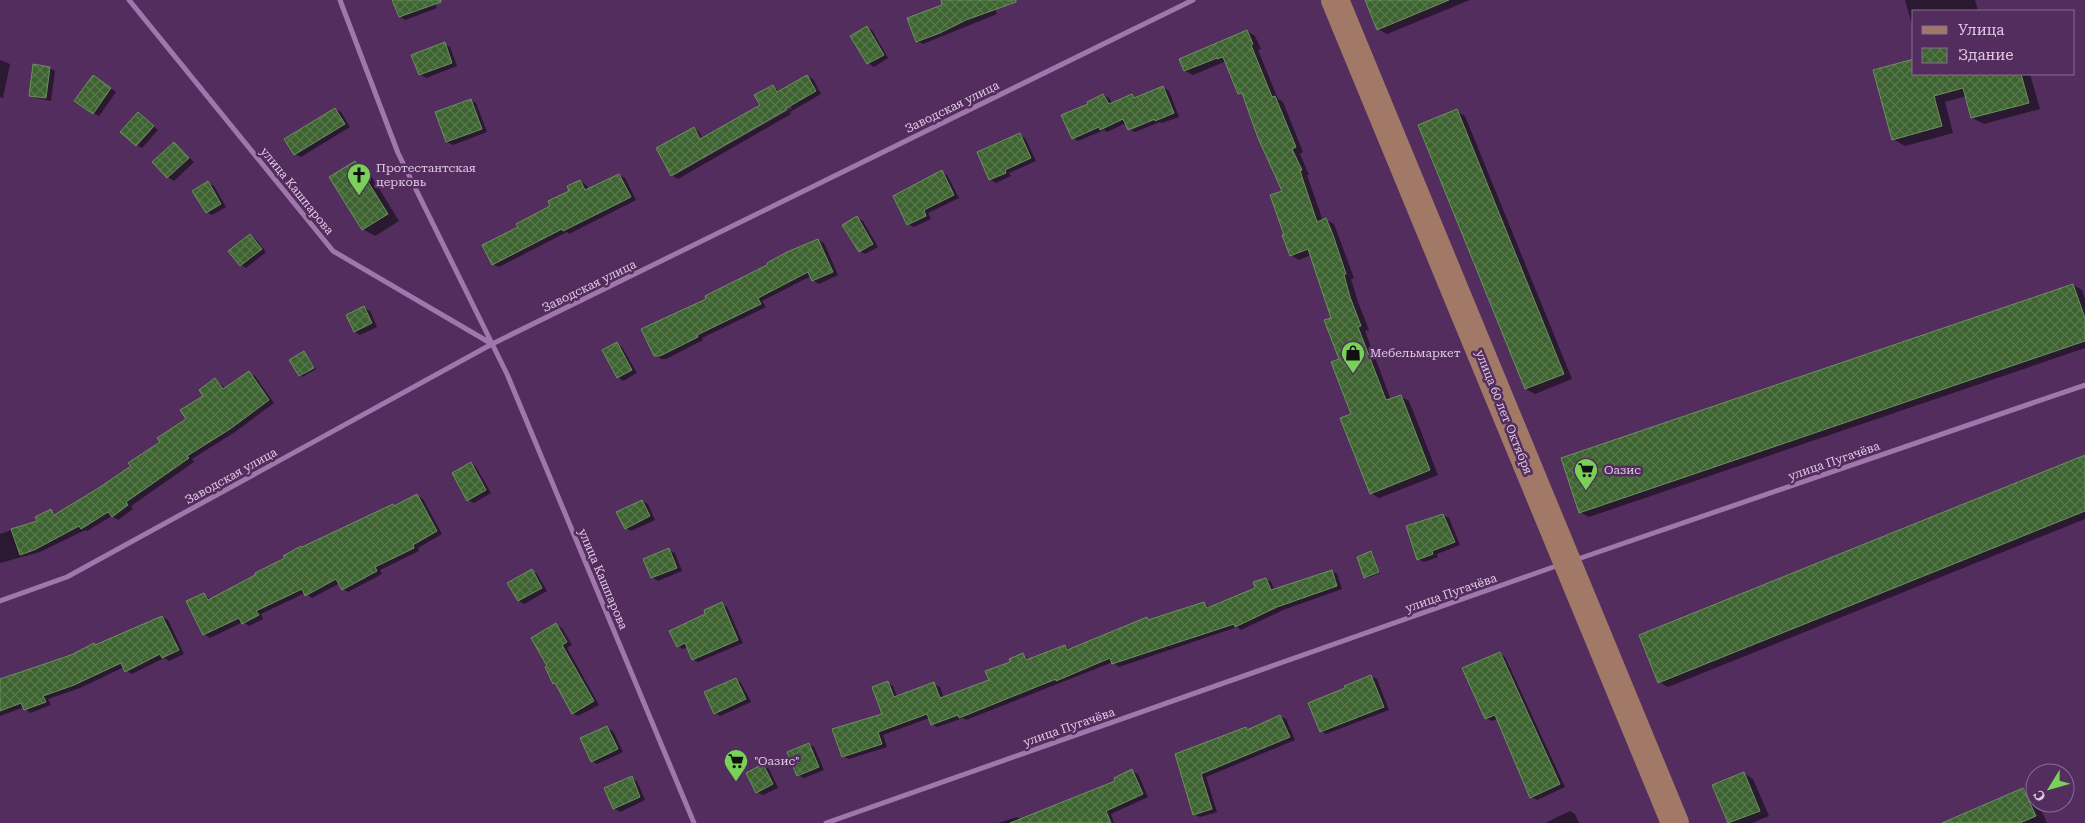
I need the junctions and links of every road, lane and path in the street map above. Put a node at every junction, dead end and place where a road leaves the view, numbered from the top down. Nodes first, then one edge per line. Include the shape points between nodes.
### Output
1 (129, 0) edge
2 (340, 0) edge
3 (1194, 0) edge
4 (1335, 0) edge
5 (492, 344) junction
6 (2085, 385) edge
7 (1567, 563) junction
8 (0, 601) edge
9 (694, 823) edge
10 (826, 823) edge
11 (1675, 823) edge

1 - 5 street, улица Кашпарова via 333,251
2 - 5 street, улица Кашпарова via 398,153
3 - 5 street, Заводская улица
4 - 7 main road, улица 60 лет Октября
5 - 8 street, Заводская улица via 67,577
5 - 9 street, улица Кашпарова
6 - 7 street, улица Пугачёва
7 - 10 street, улица Пугачёва
7 - 11 main road, улица 60 лет Октября

